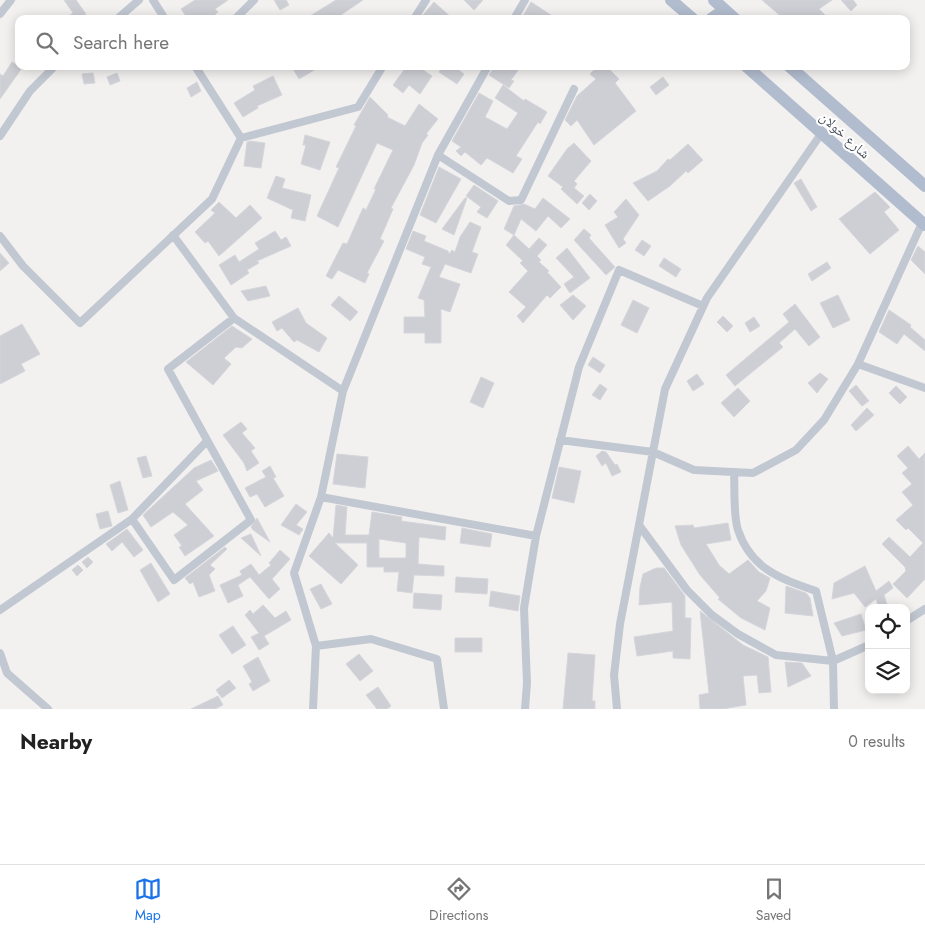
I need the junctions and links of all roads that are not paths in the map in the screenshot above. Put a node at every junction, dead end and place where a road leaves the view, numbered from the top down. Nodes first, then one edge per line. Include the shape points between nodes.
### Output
1 (11, 0) edge
2 (139, 0) edge
3 (153, 0) edge
4 (254, 0) edge
5 (426, 0) edge
6 (525, 0) edge
7 (671, 0) edge
8 (714, 0) edge
9 (724, 10) junction
10 (0, 14) edge
11 (122, 15) edge
12 (162, 15) edge
13 (239, 15) edge
14 (417, 15) edge
15 (516, 15) edge
16 (688, 15) edge
17 (717, 15) edge
18 (730, 15) edge
19 (51, 70) edge
20 (198, 70) edge
21 (381, 70) edge
22 (486, 70) edge
23 (750, 70) edge
24 (794, 70) edge
25 (574, 89) dead end
26 (822, 134) junction
27 (0, 136) edge
28 (241, 138) junction
29 (438, 155) junction
30 (925, 186) edge
31 (924, 224) edge
32 (173, 235) junction
33 (0, 236) edge
34 (703, 306) junction
35 (234, 318) junction
36 (858, 364) junction
37 (925, 388) edge
38 (343, 391) junction
39 (560, 440) junction
40 (207, 441) junction
41 (653, 452) junction
42 (734, 472) junction
43 (321, 497) junction
44 (132, 519) junction
45 (639, 525) junction
46 (536, 536) junction
47 (925, 609) edge
48 (0, 610) edge
49 (910, 618) edge
50 (316, 646) junction
51 (865, 647) edge
52 (0, 653) edge
53 (832, 661) junction
54 (48, 709) edge
55 (313, 709) edge
56 (444, 709) edge
57 (525, 709) edge
58 (617, 709) edge
59 (834, 709) edge

1 - 10 street
2 - 11 street
3 - 12 street
4 - 13 street
5 - 14 street
6 - 15 street
7 - 16 main road
8 - 9 main road
9 - 17 main road
9 - 18 main road
19 - 27 street via 30,92
20 - 28 street
21 - 28 street via 358,107
22 - 29 street
23 - 26 main road, شارع خولان
24 - 30 main road, شارع خولان
25 - 29 street via 521,200 510,201
26 - 31 main road, شارع خولان
26 - 34 street
28 - 32 street via 212,198
29 - 38 street
31 - 36 street
32 - 33 street via 80,323 23,266
32 - 35 street
34 - 39 street via 619,270 579,367
34 - 41 street via 665,390
35 - 38 street
35 - 40 street via 168,369
36 - 37 street
36 - 42 street via 824,420 796,450 753,473
38 - 43 street
39 - 41 street
39 - 46 street
40 - 44 street
40 - 44 street via 251,520 174,580
41 - 42 street via 694,470
41 - 45 street
42 - 53 street via 738,529 753,560 786,581 816,592
43 - 46 street
43 - 50 street via 294,573
44 - 48 street
45 - 53 street via 687,590 712,615 738,634 776,655
45 - 58 street via 620,624 614,675
46 - 57 street via 524,608
47 - 49 street
50 - 55 street
50 - 56 street via 370,638 437,659
51 - 53 street
52 - 54 street via 7,673
53 - 59 street

